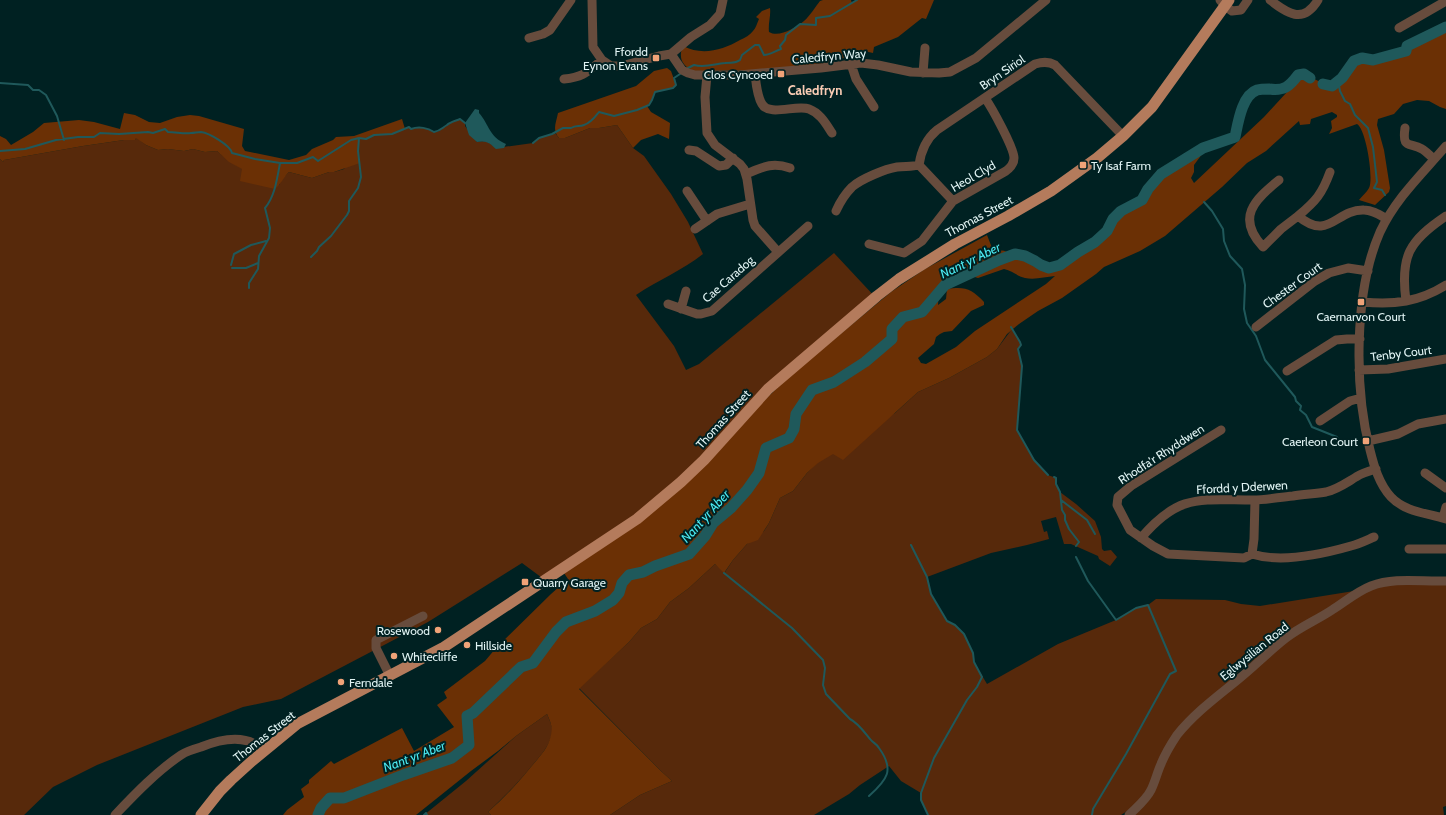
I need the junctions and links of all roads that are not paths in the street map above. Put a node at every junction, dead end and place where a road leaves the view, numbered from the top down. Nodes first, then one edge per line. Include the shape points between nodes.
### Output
1 (571, 0) edge
2 (592, 0) edge
3 (722, 0) edge
4 (1046, 0) edge
5 (1248, 0) edge
6 (1270, 0) edge
7 (1318, 0) edge
8 (1446, 1) edge
9 (1225, 2) edge
10 (1399, 28) dead end
11 (529, 38) dead end
12 (925, 48) dead end
13 (671, 54) junction
14 (602, 60) junction
15 (851, 64) junction
16 (923, 73) junction
17 (755, 74) junction
18 (707, 76) junction
19 (564, 80) dead end
20 (985, 98) junction
21 (874, 108) dead end
22 (1405, 128) dead end
23 (833, 130) dead end
24 (1123, 136) junction
25 (1446, 146) edge
26 (689, 150) dead end
27 (733, 158) junction
28 (1434, 159) junction
29 (919, 165) junction
30 (790, 168) dead end
31 (1330, 172) dead end
32 (746, 174) junction
33 (1280, 180) dead end
34 (687, 191) dead end
35 (953, 201) junction
36 (750, 204) junction
37 (836, 210) dead end
38 (1298, 216) junction
39 (1446, 216) edge
40 (1387, 219) junction
41 (707, 221) junction
42 (808, 226) dead end
43 (695, 229) dead end
44 (870, 244) dead end
45 (778, 252) junction
46 (1368, 271) junction
47 (1446, 285) edge
48 (686, 291) dead end
49 (1406, 301) junction
50 (1363, 302) junction
51 (668, 304) dead end
52 (681, 308) junction
53 (1256, 327) dead end
54 (1360, 339) junction
55 (1446, 359) edge
56 (1360, 370) junction
57 (1287, 372) dead end
58 (1361, 398) junction
59 (1446, 419) edge
60 (1320, 421) dead end
61 (1221, 430) dead end
62 (1368, 441) junction
63 (1376, 469) junction
64 (1425, 473) dead end
65 (1446, 488) edge
66 (1255, 500) junction
67 (1446, 507) edge
68 (1445, 519) edge
69 (1374, 537) dead end
70 (1141, 538) junction
71 (1409, 549) dead end
72 (1446, 549) edge
73 (1252, 554) junction
74 (1446, 581) edge
75 (423, 616) dead end
76 (390, 676) junction
77 (264, 751) junction
78 (115, 815) edge
79 (201, 815) edge
80 (1130, 815) edge

1 - 11 street via 550,30
2 - 14 street via 593,47
3 - 13 street via 720,14 710,25
4 - 16 street, Caledfryn Way via 976,58 950,72
5 - 9 street via 1241,10 1232,11
6 - 7 street via 1285,12 1298,15 1310,10
8 - 10 street
9 - 24 main road, Thomas Street via 1152,107
12 - 16 street
13 - 14 street via 622,66 611,66
13 - 18 street, Caledfryn Way via 685,72
14 - 19 street via 583,76
15 - 16 street, Caledfryn Way via 870,63
15 - 17 street, Caledfryn Way
15 - 21 street via 856,79
17 - 18 street, Caledfryn Way
17 - 23 street via 762,105 766,109 808,108 817,113
18 - 27 street via 707,133 715,145
20 - 24 street, Bryn Siriol via 1035,64 1049,62 1055,65
20 - 29 street, Bryn Siriol via 930,135
20 - 35 street, Heol Clyd via 1014,161 1006,171
22 - 28 street via 1406,143 1423,149
24 - 76 main road, Thomas Street via 1085,168 1050,191 898,279 768,389 704,460 637,519 444,647
25 - 28 street
26 - 27 street via 696,151 719,166
27 - 32 street
28 - 40 street via 1403,194
29 - 35 street
29 - 37 street via 896,167 872,176 852,187
30 - 32 street via 780,164 771,165
31 - 38 street via 1318,197
32 - 36 street
33 - 38 street via 1263,193 1254,205 1249,218 1252,234 1263,247
34 - 41 street
35 - 44 street, Heol Clyd via 922,241 904,253
36 - 41 street via 723,212
36 - 45 street via 755,226
38 - 40 street via 1318,226 1328,225 1361,210
39 - 49 street via 1421,234 1408,252 1404,278
40 - 46 street
41 - 43 street
42 - 45 street, Cae Caradog
45 - 52 street, Cae Caradog via 712,311 697,314
46 - 50 street
46 - 53 street, Chester Court via 1348,268 1329,272
47 - 49 street via 1430,294
48 - 52 street
49 - 50 street via 1387,304
50 - 54 street
51 - 52 street, Cae Caradog
54 - 56 street
54 - 57 street via 1336,340
55 - 56 street, Tenby Court via 1388,369
56 - 58 street
58 - 60 street via 1350,400
58 - 62 street
59 - 62 street via 1418,424 1398,434
61 - 70 street, Rhodfa'r Rhyddwen via 1131,486 1118,497 1117,505 1123,518 1130,530
62 - 63 street
63 - 66 street, Ffordd y Dderwen via 1331,490
63 - 68 street via 1383,486 1399,504
64 - 65 street
66 - 70 street, Ffordd y Dderwen via 1196,500 1164,515
66 - 73 street
67 - 68 street
69 - 73 street via 1352,546 1310,555 1265,558
70 - 73 street, Rhodfa'r Rhyddwen via 1168,554 1244,558
71 - 72 street
74 - 80 street, Eglwysilian Road via 1395,581 1372,586 1351,596 1287,638 1188,722 1167,752 1152,790
75 - 76 street via 376,640 376,648
76 - 77 main road, Thomas Street via 297,724
77 - 78 street via 247,740 229,739 183,754 161,771
77 - 79 main road, Thomas Street via 220,791

